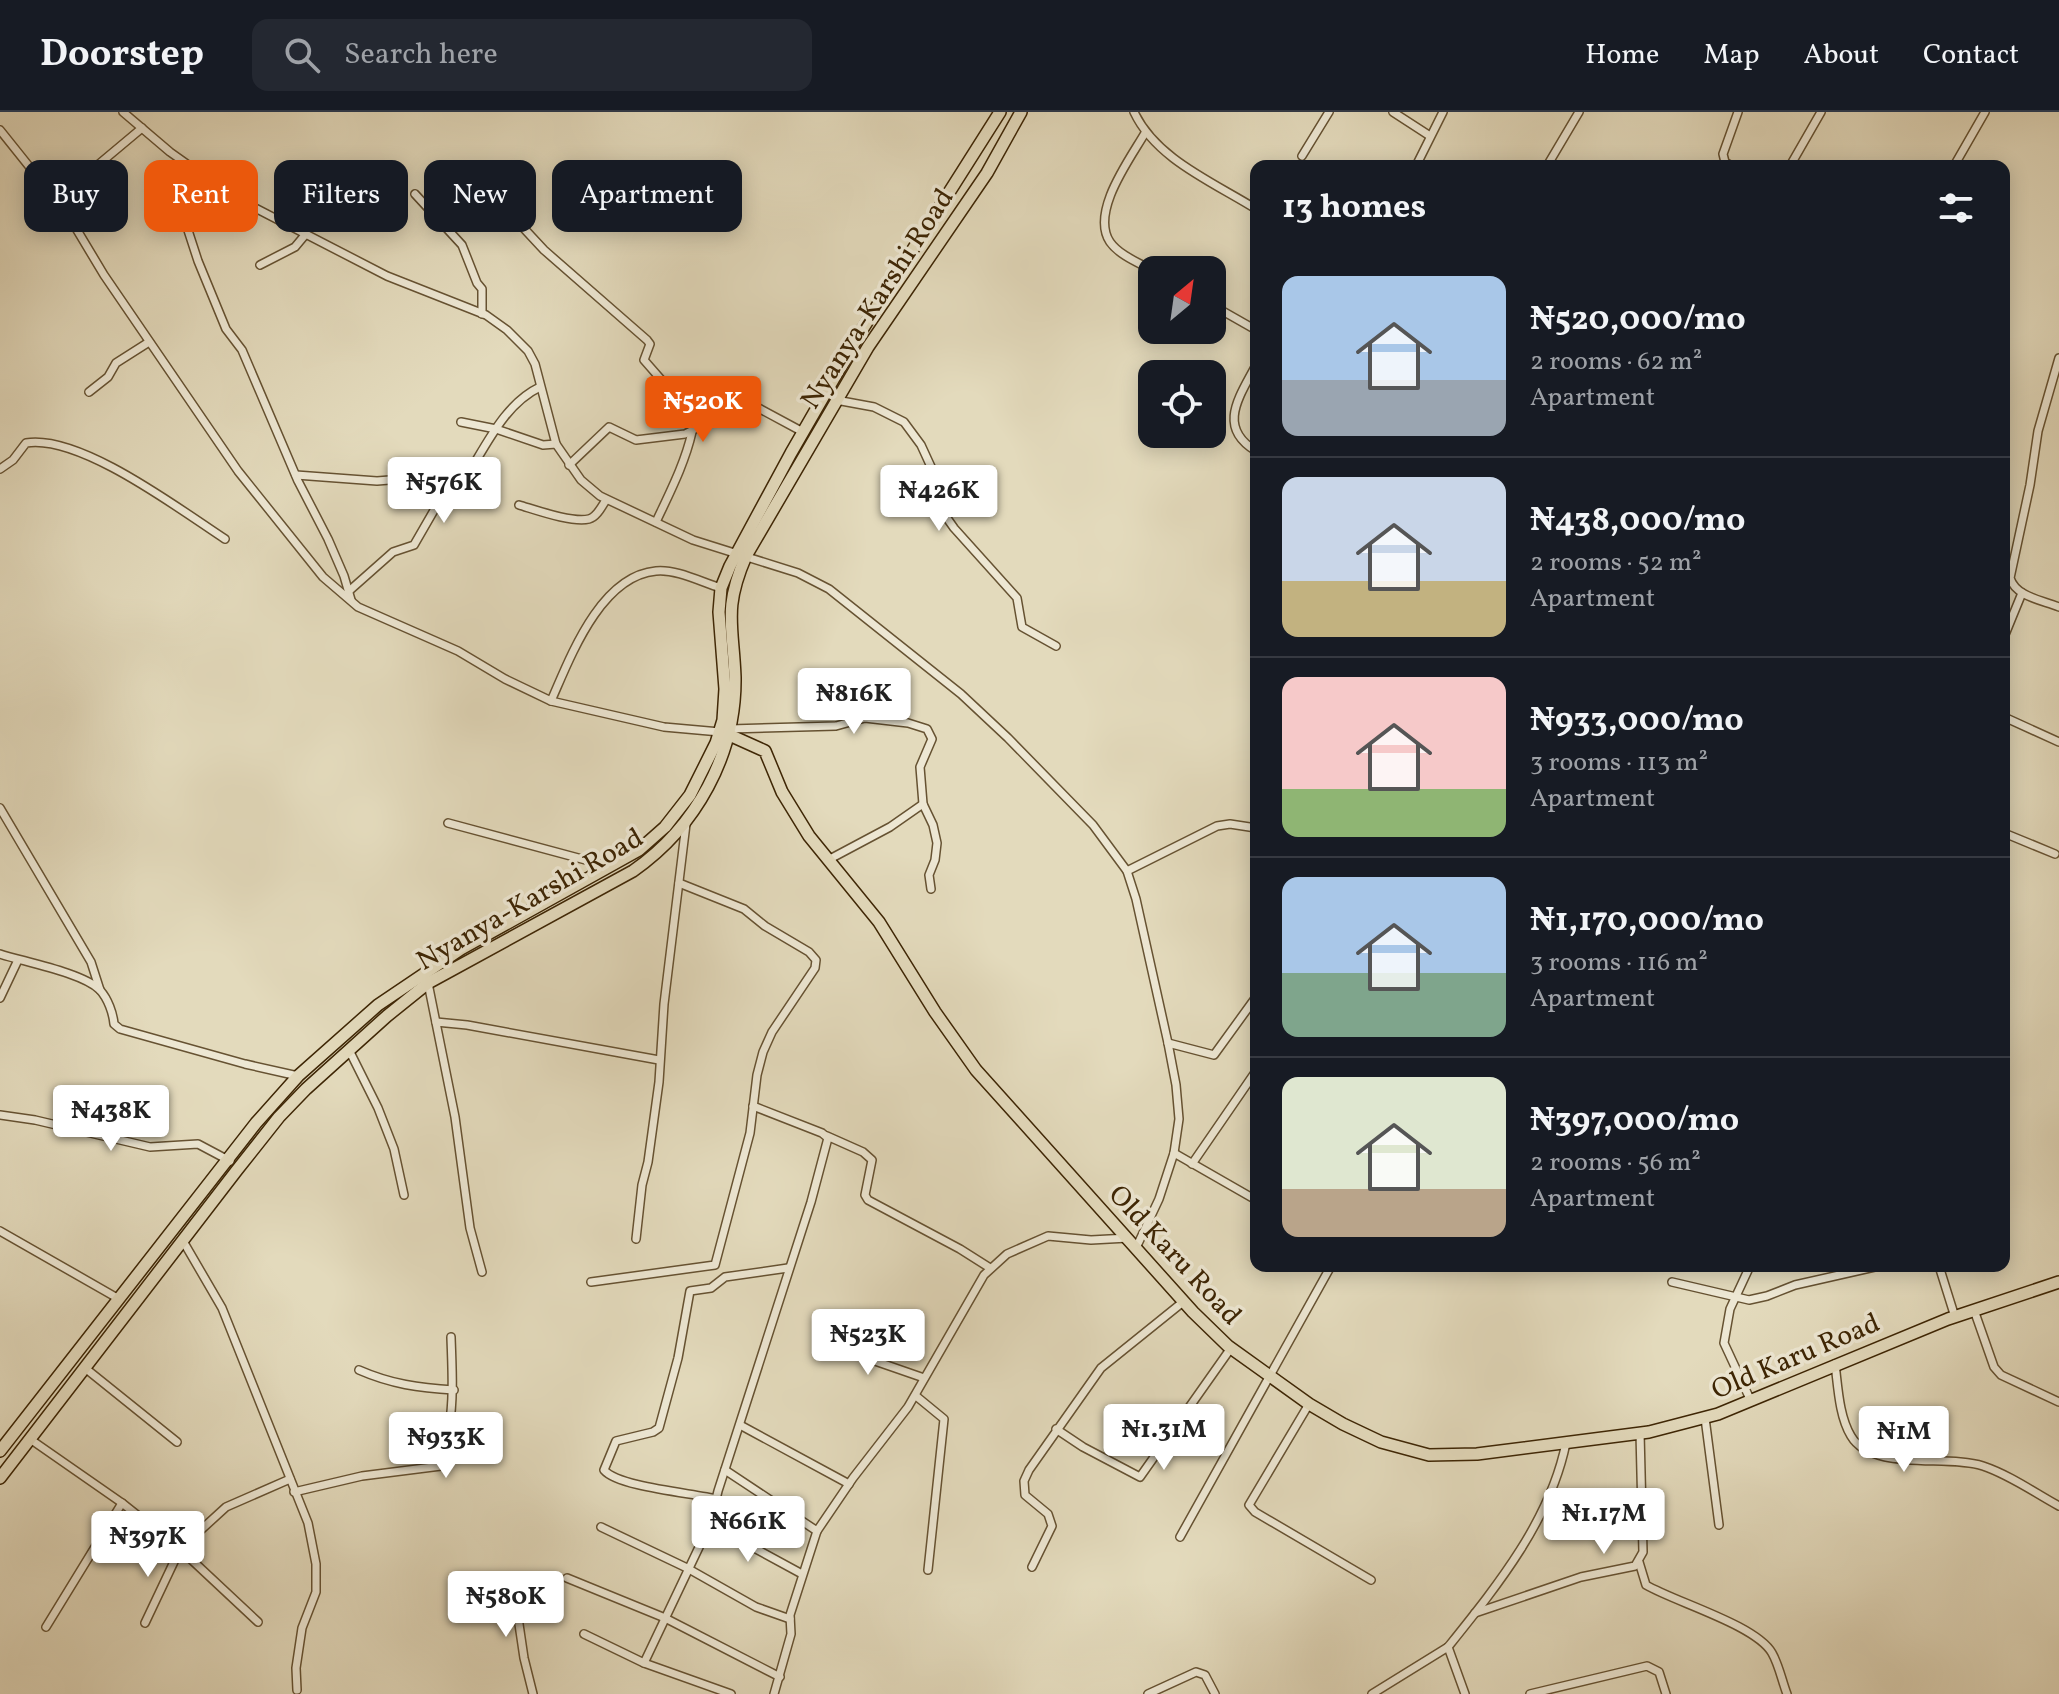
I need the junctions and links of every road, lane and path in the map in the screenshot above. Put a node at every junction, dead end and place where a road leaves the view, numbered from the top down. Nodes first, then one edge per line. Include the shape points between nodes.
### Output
1 (123, 112) edge
2 (1000, 112) edge
3 (1021, 112) edge
4 (1134, 112) edge
5 (1329, 112) edge
6 (1393, 112) edge
7 (1443, 112) edge
8 (1579, 112) edge
9 (1738, 112) edge
10 (1821, 112) edge
11 (1985, 112) edge
12 (142, 128) junction
13 (0, 130) edge
14 (1145, 133) junction
15 (1430, 136) junction
16 (1302, 156) dead end
17 (24, 160) edge
18 (104, 160) edge
19 (183, 160) edge
20 (1419, 160) edge
21 (1551, 160) edge
22 (1724, 160) edge
23 (1793, 160) edge
24 (1957, 160) edge
25 (415, 194) dead end
26 (424, 203) edge
27 (1250, 205) edge
28 (258, 210) edge
29 (77, 232) edge
30 (189, 232) edge
31 (450, 232) edge
32 (527, 232) edge
33 (305, 235) junction
34 (1138, 261) edge
35 (260, 265) dead end
36 (1226, 313) edge
37 (482, 314) junction
38 (1250, 327) edge
39 (149, 342) junction
40 (2059, 358) edge
41 (1250, 377) edge
42 (540, 387) junction
43 (89, 392) dead end
44 (836, 400) junction
45 (461, 422) dead end
46 (708, 424) junction
47 (496, 429) junction
48 (692, 432) junction
49 (803, 432) junction
50 (556, 444) junction
51 (1250, 446) edge
52 (569, 465) junction
53 (0, 469) edge
54 (296, 475) junction
55 (444, 493) junction
56 (606, 500) junction
57 (519, 505) dead end
58 (656, 522) junction
59 (225, 539) dead end
60 (741, 555) junction
61 (721, 588) junction
62 (349, 591) junction
63 (2022, 593) junction
64 (351, 601) junction
65 (2059, 607) edge
66 (2010, 622) edge
67 (1056, 646) dead end
68 (551, 701) junction
69 (2010, 720) edge
70 (727, 732) junction
71 (2059, 742) edge
72 (923, 804) junction
73 (0, 808) edge
74 (686, 822) junction
75 (448, 823) dead end
76 (1250, 827) edge
77 (2010, 835) edge
78 (2055, 854) dead end
79 (828, 860) junction
80 (610, 866) junction
81 (1127, 871) junction
82 (679, 883) junction
83 (931, 889) dead end
84 (0, 954) edge
85 (18, 960) junction
86 (428, 983) junction
87 (100, 990) junction
88 (0, 998) edge
89 (1250, 1005) edge
90 (436, 1022) junction
91 (1168, 1043) junction
92 (349, 1050) junction
93 (659, 1060) junction
94 (298, 1076) junction
95 (1250, 1080) edge
96 (753, 1106) junction
97 (0, 1115) edge
98 (827, 1136) junction
99 (1174, 1153) junction
100 (228, 1159) junction
101 (1192, 1164) junction
102 (237, 1170) junction
103 (404, 1195) dead end
104 (1250, 1197) edge
105 (0, 1231) edge
106 (1128, 1238) junction
107 (636, 1239) dead end
108 (183, 1241) junction
109 (1136, 1248) junction
110 (788, 1268) junction
111 (990, 1268) junction
112 (482, 1272) dead end
113 (1328, 1272) edge
114 (1747, 1272) edge
115 (1852, 1272) edge
116 (1941, 1272) edge
117 (591, 1282) dead end
118 (1672, 1282) dead end
119 (2059, 1282) edge
120 (1736, 1297) junction
121 (119, 1299) junction
122 (1183, 1302) junction
123 (1974, 1310) junction
124 (1955, 1317) junction
125 (451, 1337) dead end
126 (823, 1343) dead end
127 (1231, 1348) junction
128 (1835, 1364) junction
129 (85, 1368) junction
130 (359, 1370) dead end
131 (1268, 1376) junction
132 (924, 1378) junction
133 (454, 1390) junction
134 (916, 1396) junction
135 (1750, 1399) junction
136 (2059, 1402) edge
137 (1309, 1404) junction
138 (1705, 1418) junction
139 (740, 1425) junction
140 (1056, 1429) junction
141 (1640, 1433) junction
142 (30, 1439) junction
143 (177, 1442) dead end
144 (1566, 1443) junction
145 (0, 1451) edge
146 (725, 1470) junction
147 (0, 1478) edge
148 (290, 1479) junction
149 (849, 1484) junction
150 (294, 1492) junction
151 (717, 1499) junction
152 (122, 1503) junction
153 (2059, 1506) edge
154 (710, 1524) junction
155 (1719, 1525) dead end
156 (601, 1527) dead end
157 (817, 1531) junction
158 (1180, 1537) dead end
159 (180, 1549) junction
160 (1639, 1562) junction
161 (1032, 1567) dead end
162 (687, 1568) junction
163 (928, 1570) dead end
164 (802, 1574) junction
165 (512, 1577) dead end
166 (567, 1578) dead end
167 (1371, 1580) dead end
168 (1475, 1613) junction
169 (665, 1618) junction
170 (790, 1619) junction
171 (258, 1622) dead end
172 (145, 1623) dead end
173 (46, 1627) dead end
174 (584, 1634) dead end
175 (1448, 1647) junction
176 (644, 1663) junction
177 (780, 1677) junction
178 (1566, 1684) junction
179 (297, 1690) dead end
180 (533, 1694) edge
181 (731, 1694) edge
182 (774, 1694) edge
183 (1148, 1694) edge
184 (1215, 1694) edge
185 (1372, 1694) edge
186 (1465, 1694) edge
187 (1530, 1694) edge
188 (1569, 1694) edge
189 (1666, 1694) edge
190 (1787, 1694) edge

1 - 12 street
2 - 49 main road, Nyanya-Karshi Road
3 - 44 main road, Nyanya-Karshi Road via 994,162
4 - 14 street
5 - 16 street
6 - 15 street
7 - 15 street
8 - 21 street
9 - 22 street
10 - 23 street
11 - 24 street
12 - 18 street
12 - 19 street
13 - 17 street
14 - 27 street via 1170,156
14 - 34 street via 1116,181 1105,227 1111,243
15 - 20 street
25 - 26 street
28 - 33 street
29 - 39 street
30 - 54 street via 226,329 242,350
31 - 37 street via 482,289
32 - 46 street via 647,340 644,360 665,384 694,403
33 - 35 street via 295,247
33 - 37 street via 387,276
36 - 38 street
37 - 42 street via 528,351
39 - 43 street via 116,363
39 - 64 street via 256,494 323,577
40 - 63 street via 2038,431 2010,578
41 - 51 street via 1233,422 1237,435
42 - 47 street via 524,395
42 - 50 street
44 - 60 main road, Nyanya-Karshi Road
44 - 67 street via 874,407 904,422 932,469 942,511 1017,598 1022,627
45 - 47 street
46 - 48 street
46 - 49 street via 751,404
47 - 50 street via 532,443
47 - 55 street via 461,485 452,494
48 - 52 street via 636,440 609,427
48 - 58 street
49 - 60 main road, Nyanya-Karshi Road
50 - 52 street
52 - 56 street
53 - 59 street via 26,443 67,447 109,466
54 - 55 street via 402,479
54 - 62 street
55 - 62 street via 418,542 393,552
56 - 57 street via 586,519
56 - 58 street
58 - 60 street
60 - 61 main road, Nyanya-Karshi Road
60 - 70 main road, Nyanya-Karshi Road via 730,610 735,680
60 - 81 street via 829,589 961,694 1093,825
61 - 68 street via 668,571 635,578 607,598 584,629
61 - 70 main road, Nyanya-Karshi Road
62 - 64 street
63 - 65 street
63 - 66 street
64 - 68 street
68 - 70 street via 664,727
69 - 71 street
70 - 72 street via 836,726 865,718 922,726 932,739 920,767
70 - 74 main road, Nyanya-Karshi Road via 723,755
70 - 79 main road, Old Karu Road via 765,751 782,792
70 - 80 main road, Nyanya-Karshi Road via 678,811 639,850
72 - 79 street
72 - 83 street via 937,843
73 - 87 street via 91,962
74 - 82 street
74 - 86 main road, Nyanya-Karshi Road via 633,871
75 - 80 street
76 - 81 street via 1217,826
77 - 78 street
79 - 106 main road, Old Karu Road via 879,922 976,1070
80 - 94 main road, Nyanya-Karshi Road via 418,975
81 - 91 street
82 - 93 street
82 - 96 street via 744,909 816,960 763,1052
84 - 85 street
85 - 87 street
85 - 88 street
86 - 90 street
86 - 92 main road, Nyanya-Karshi Road
87 - 94 street via 120,1029
89 - 91 street via 1214,1055
90 - 93 street
90 - 112 street
91 - 99 street via 1179,1119
92 - 102 main road, Nyanya-Karshi Road via 279,1117
92 - 103 street via 390,1138
93 - 107 street
94 - 100 main road, Nyanya-Karshi Road
95 - 101 street
96 - 98 street
96 - 117 street via 715,1266
97 - 100 street via 150,1147 198,1144
98 - 110 street
98 - 111 street via 872,1160 868,1200
99 - 101 street
99 - 109 street
100 - 102 street
100 - 121 main road, Nyanya-Karshi Road
101 - 104 street
102 - 108 main road, Nyanya-Karshi Road
105 - 121 street
106 - 109 main road, Old Karu Road
106 - 111 street via 1048,1236 1007,1254
108 - 129 main road, Nyanya-Karshi Road
108 - 148 street via 222,1308
109 - 122 main road, Old Karu Road
110 - 139 street
110 - 151 street via 725,1277 711,1288 690,1291 659,1428 616,1441 604,1470 651,1488
111 - 132 street
113 - 131 street
114 - 120 street
115 - 120 street via 1759,1298
116 - 124 street
118 - 120 street
119 - 123 main road, Old Karu Road
120 - 135 street via 1724,1343
121 - 145 main road, Nyanya-Karshi Road
122 - 127 main road, Old Karu Road
122 - 140 street via 1101,1368
123 - 124 main road, Old Karu Road
123 - 136 street via 2001,1375
124 - 128 main road, Old Karu Road
125 - 133 street
126 - 132 street
127 - 131 main road, Old Karu Road
127 - 140 street via 1140,1477
128 - 135 main road, Old Karu Road
128 - 153 street via 1849,1434 1866,1451 1983,1466
129 - 142 main road, Nyanya-Karshi Road
129 - 143 street
130 - 133 street via 407,1387
131 - 137 main road, Old Karu Road
131 - 158 street
132 - 134 street
133 - 150 street via 441,1466
134 - 149 street
134 - 163 street via 944,1419
135 - 138 main road, Old Karu Road
137 - 144 main road, Old Karu Road via 1381,1442 1429,1455
137 - 167 street via 1249,1505
138 - 141 main road, Old Karu Road
138 - 155 street
139 - 146 street
139 - 149 street
140 - 161 street via 1024,1481 1025,1495 1048,1514 1052,1526
141 - 144 main road, Old Karu Road
141 - 160 street
142 - 147 main road, Nyanya-Karshi Road
142 - 152 street
144 - 168 street via 1548,1499
146 - 151 street
146 - 157 street
148 - 150 street
148 - 159 street via 226,1507
149 - 157 street
150 - 179 street via 308,1523 316,1564 316,1592 302,1628
151 - 154 street
152 - 159 street
152 - 173 street
154 - 162 street
154 - 164 street
156 - 162 street
157 - 164 street
159 - 171 street
159 - 172 street
160 - 168 street
160 - 190 street via 1646,1585 1764,1643
162 - 169 street
162 - 170 street via 756,1607
164 - 170 street
165 - 180 street
166 - 169 street
168 - 175 street
169 - 176 street
169 - 177 street
170 - 177 street
174 - 176 street
175 - 185 street
175 - 186 street
176 - 181 street
177 - 182 street
178 - 187 street
178 - 188 street
178 - 189 street via 1647,1666 1659,1672
183 - 184 street via 1196,1672 1205,1675

